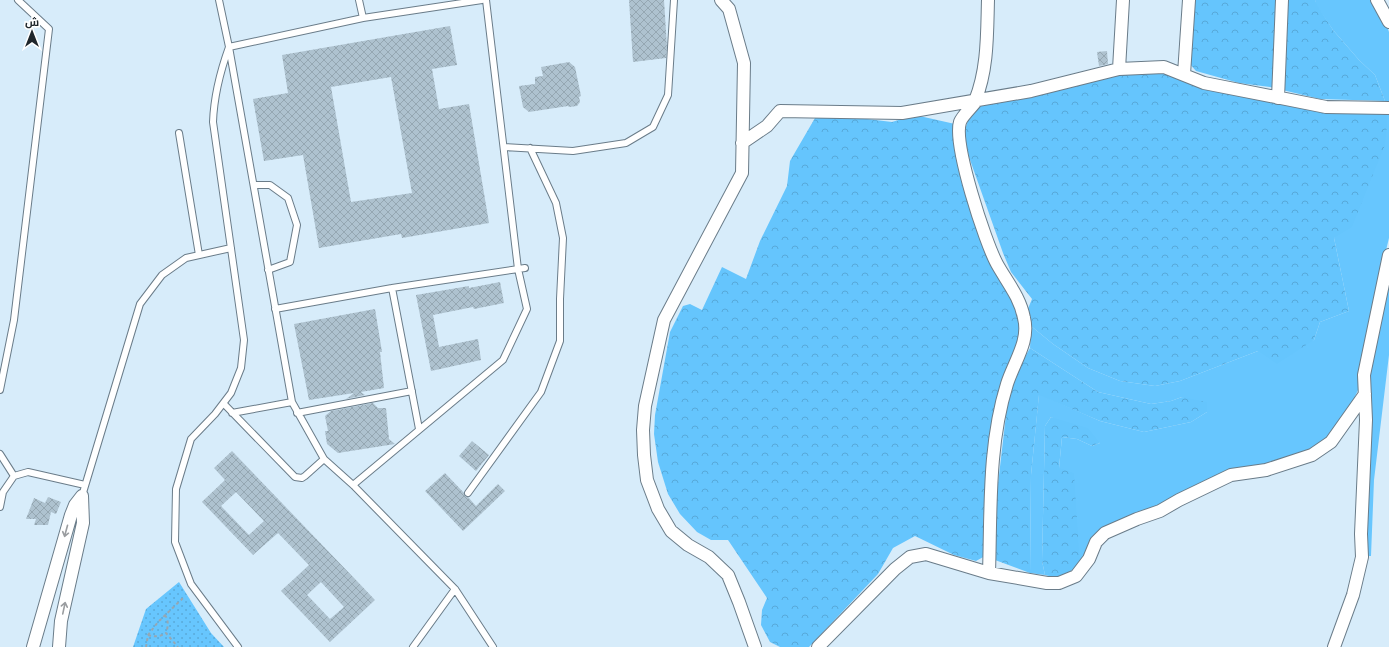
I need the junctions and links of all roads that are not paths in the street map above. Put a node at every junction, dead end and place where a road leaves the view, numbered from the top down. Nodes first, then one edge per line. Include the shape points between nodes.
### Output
1 (18, 0) edge
2 (219, 0) edge
3 (359, 0) edge
4 (482, 0) edge
5 (486, 0) edge
6 (674, 0) edge
7 (721, 0) edge
8 (988, 0) edge
9 (1122, 0) edge
10 (1189, 0) edge
11 (1282, 0) edge
12 (1377, 0) edge
13 (363, 18) junction
14 (1389, 22) edge
15 (230, 47) junction
16 (1119, 69) junction
17 (1184, 74) junction
18 (1278, 98) junction
19 (976, 100) junction
20 (1389, 108) edge
21 (179, 133) dead end
22 (742, 143) junction
23 (504, 147) junction
24 (530, 148) junction
25 (254, 186) junction
26 (231, 248) junction
27 (199, 255) junction
28 (1389, 255) edge
29 (522, 268) junction
30 (268, 270) junction
31 (392, 288) junction
32 (275, 309) junction
33 (0, 390) edge
34 (412, 391) junction
35 (1365, 394) junction
36 (292, 402) junction
37 (224, 404) junction
38 (297, 412) junction
39 (232, 413) junction
40 (419, 429) junction
41 (0, 454) edge
42 (324, 459) junction
43 (14, 476) junction
44 (353, 485) junction
45 (84, 490) junction
46 (468, 493) dead end
47 (0, 507) edge
48 (58, 563) junction
49 (73, 567) junction
50 (989, 573) junction
51 (454, 589) junction
52 (33, 647) edge
53 (59, 647) edge
54 (238, 647) edge
55 (413, 647) edge
56 (493, 647) edge
57 (755, 647) edge
58 (818, 647) edge
59 (1334, 647) edge

1 - 33 lane via 49,28 14,320
2 - 15 lane
3 - 13 lane
4 - 13 lane
5 - 23 lane
6 - 24 lane via 668,95 653,127 626,143 573,151
7 - 22 street via 729,9 744,63
8 - 19 street via 985,62
9 - 16 street
10 - 17 street
11 - 18 street
12 - 14 street
13 - 15 lane
15 - 25 lane
15 - 26 lane via 215,94 213,122
16 - 17 street via 1164,67
16 - 19 street via 1032,91
17 - 18 street via 1204,83
18 - 20 street via 1326,107
19 - 22 street via 902,113 780,112 767,126
19 - 50 street via 960,122 965,165 985,238 1021,306 1026,332 1007,383 996,427
21 - 27 lane
22 - 57 street via 742,173 664,320 645,406 643,430 647,480 658,509 671,531 709,557 728,575
23 - 24 lane
23 - 29 lane
24 - 46 lane via 556,203 563,238 560,341 541,392
25 - 30 lane
25 - 30 lane via 270,185 288,198 297,225 290,262
26 - 27 lane
26 - 37 lane via 244,350 237,381
27 - 45 lane via 186,258 162,275 140,304
28 - 35 street via 1364,375
29 - 31 lane
29 - 40 lane via 527,309 503,360
30 - 32 lane
31 - 32 lane
31 - 34 lane
32 - 36 lane
34 - 38 lane
34 - 40 lane
35 - 50 street via 1331,442 1312,454 1266,470 1231,475 1160,511 1105,533 1096,542 1089,559 1076,576 1059,583 1047,583
35 - 59 street via 1362,557 1353,594
36 - 38 lane
36 - 39 lane
37 - 39 lane
37 - 54 lane via 191,438 176,489 175,542 191,584
38 - 42 lane
39 - 42 lane via 295,477 302,478
40 - 44 lane
41 - 43 lane
42 - 44 lane
43 - 45 lane via 28,472
43 - 47 lane via 3,492
44 - 51 lane
45 -> 48 street via 71,515
45 - 49 street via 83,523
48 - 49 street
48 - 52 street
53 -> 49 street via 61,621
50 - 58 street via 926,554 910,557 895,568
51 - 55 lane
51 - 56 lane

